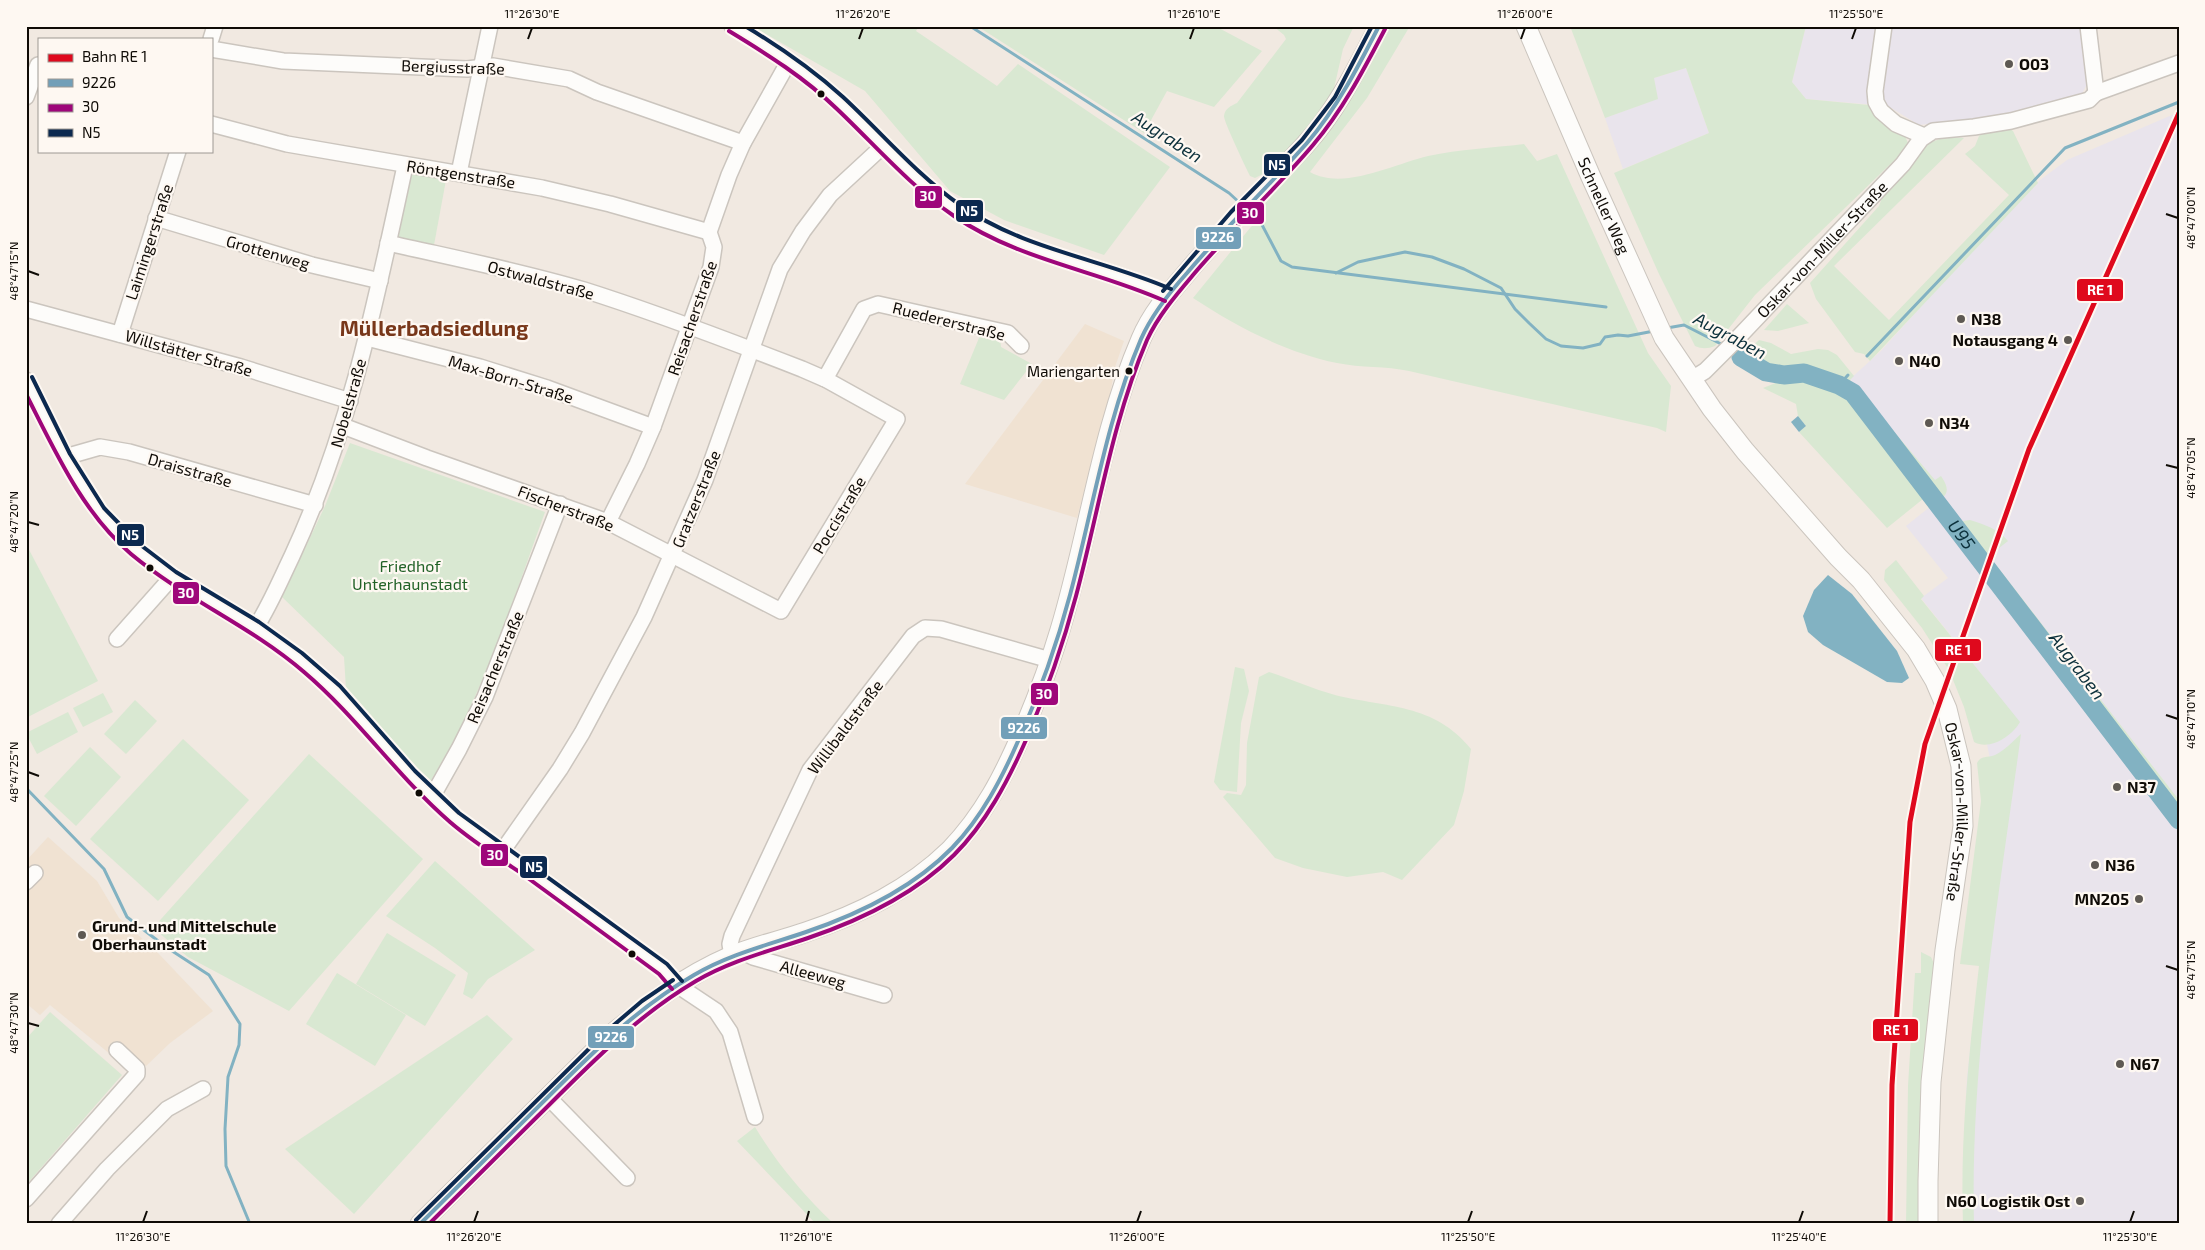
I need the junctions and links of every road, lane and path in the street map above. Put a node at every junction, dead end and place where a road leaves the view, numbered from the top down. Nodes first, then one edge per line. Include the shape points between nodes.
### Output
1 (215, 26) edge
2 (490, 26) edge
3 (732, 26) edge
4 (1379, 26) edge
5 (1526, 26) edge
6 (1884, 26) edge
7 (2088, 26) edge
8 (211, 38) edge
9 (212, 50) edge
10 (789, 61) junction
11 (2179, 62) edge
12 (34, 63) edge
13 (482, 68) junction
14 (2096, 92) junction
15 (26, 97) edge
16 (212, 124) edge
17 (1924, 136) junction
18 (743, 143) junction
19 (882, 146) junction
20 (178, 152) edge
21 (405, 166) junction
22 (459, 173) junction
23 (156, 218) junction
24 (709, 232) junction
25 (388, 243) junction
26 (380, 281) junction
27 (1168, 295) junction
28 (26, 309) edge
29 (690, 327) junction
30 (120, 334) junction
31 (367, 338) junction
32 (1021, 346) dead end
33 (752, 350) junction
34 (825, 379) junction
35 (1692, 379) junction
36 (26, 380) edge
37 (350, 401) junction
38 (897, 419) joint
39 (343, 426) junction
40 (653, 427) junction
41 (65, 457) junction
42 (560, 504) junction
43 (315, 505) junction
44 (608, 522) junction
45 (673, 556) junction
46 (172, 577) junction
47 (781, 611) joint
48 (256, 627) junction
49 (117, 639) dead end
50 (1050, 660) junction
51 (432, 797) junction
52 (501, 853) junction
53 (737, 954) junction
54 (677, 985) junction
55 (884, 995) dead end
56 (117, 1050) dead end
57 (203, 1089) dead end
58 (548, 1097) junction
59 (755, 1117) dead end
60 (627, 1178) dead end
61 (26, 1199) edge
62 (59, 1224) edge
63 (420, 1224) edge
64 (1928, 1224) edge

1 - 8 street
2 - 13 street
3 - 10 street
4 - 27 main road via 1340,100 1307,144 1236,216
5 - 35 main road, Schneller Weg via 1656,321
6 - 17 street via 1876,102 1896,124
7 - 14 street
9 - 13 street, Bergiusstraße via 283,60
10 - 18 street, Reisacherstraße
10 - 19 street via 841,104
11 - 14 street
12 - 15 street
13 - 18 street, Bergiusstraße via 493,66 569,79
13 - 22 street
14 - 17 street via 2089,100 2030,117 1933,131
16 - 21 street, Röntgenstraße via 288,144
17 - 35 street, Oskar-von-Miller-Straße via 1904,164 1729,348
18 - 24 street, Reisacherstraße
19 - 27 street via 940,197 976,223 1006,238
19 - 33 street, Gratzerstraße via 830,195 803,231 780,269
20 - 23 street, Laimingerstraße
21 - 22 street, Röntgenstraße
21 - 25 street, Nobelstraße
22 - 24 street, Röntgenstraße via 610,204
23 - 26 street, Grottenweg via 312,265
23 - 30 street, Laimingerstraße
24 - 29 street, Reisacherstraße via 714,247 712,267
25 - 26 street, Nobelstraße
25 - 29 street, Ostwaldstraße via 583,290
26 - 31 street, Nobelstraße
27 - 50 main road via 1151,319 1128,371
28 - 30 street, Willstätter Straße
29 - 33 street, Ostwaldstraße
29 - 40 street, Reisacherstraße
30 - 37 street, Willstätter Straße
31 - 37 street, Nobelstraße
31 - 40 street, Max-Born-Straße via 480,367
32 - 34 street, Ruedererstraße via 1008,333 878,304 864,309
33 - 34 street, Ostwaldstraße
33 - 45 street, Gratzerstraße via 705,480
34 - 38 street, Ostwaldstraße
35 - 64 main road, Oskar-von-Miller-Straße via 1745,451 1901,629 1921,657 1948,709 1961,766 1963,826 1931,1082
36 - 41 street
37 - 39 street, Nobelstraße
38 - 47 street, Poccistraße
39 - 42 street, Fischerstraße
39 - 43 street, Nobelstraße
40 - 44 street, Reisacherstraße
41 - 43 street, Draisstraße via 100,447 129,452
41 - 46 street via 99,512 134,548
42 - 44 street, Fischerstraße
42 - 51 street, Reisacherstraße via 485,697
43 - 48 street, Nobelstraße via 268,608
44 - 45 street, Fischerstraße
45 - 47 street, Fischerstraße
45 - 52 street, Gratzerstraße via 600,704 560,769
46 - 48 street
46 - 49 street
48 - 51 street via 335,690
50 - 53 main road via 1006,772 974,822 949,850 889,897 857,914
50 - 53 street, Willibaldstraße via 941,629 925,628 914,636 810,770 732,936 730,944
51 - 52 street via 461,824
52 - 54 street via 663,969
53 - 54 main road
53 - 55 street, Alleeweg
54 - 58 main road via 612,1034
54 - 59 street via 716,1011 730,1032
56 - 61 street via 137,1069 137,1074
57 - 62 street via 167,1109
58 - 60 street
58 - 63 main road

